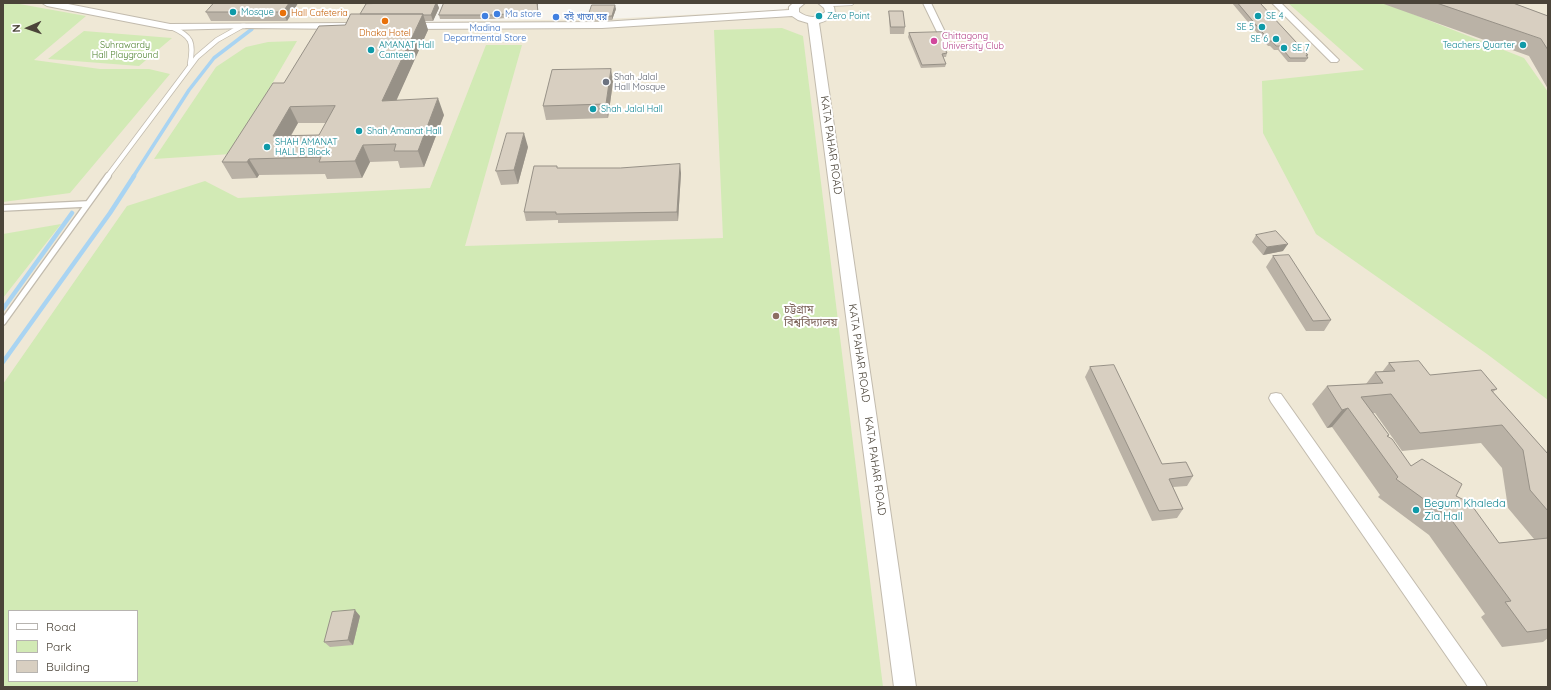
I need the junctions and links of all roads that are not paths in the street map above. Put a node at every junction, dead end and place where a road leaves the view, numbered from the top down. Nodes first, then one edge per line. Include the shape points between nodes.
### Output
1 (47, 3) edge
2 (800, 3) edge
3 (851, 3) edge
4 (927, 3) edge
5 (1276, 3) edge
6 (825, 4) edge
7 (794, 12) junction
8 (246, 26) junction
9 (364, 26) edge
10 (396, 26) edge
11 (814, 26) junction
12 (170, 27) junction
13 (941, 32) edge
14 (1334, 60) dead end
15 (190, 65) junction
16 (86, 204) junction
17 (3, 208) edge
18 (3, 322) edge
19 (1276, 398) dead end
20 (905, 687) edge
21 (1478, 687) edge

1 - 12 street
2 - 7 street via 794,7
3 - 6 lane
4 - 13 street
5 - 14 street
6 - 11 street via 831,10
7 - 10 street via 602,25
7 - 11 street
8 - 9 street
8 - 12 street
8 - 15 lane via 214,41
11 - 20 street, KATA PAHAR ROAD
12 - 15 lane via 190,38 194,47
15 - 16 lane
16 - 17 lane
16 - 18 lane
19 - 21 street

